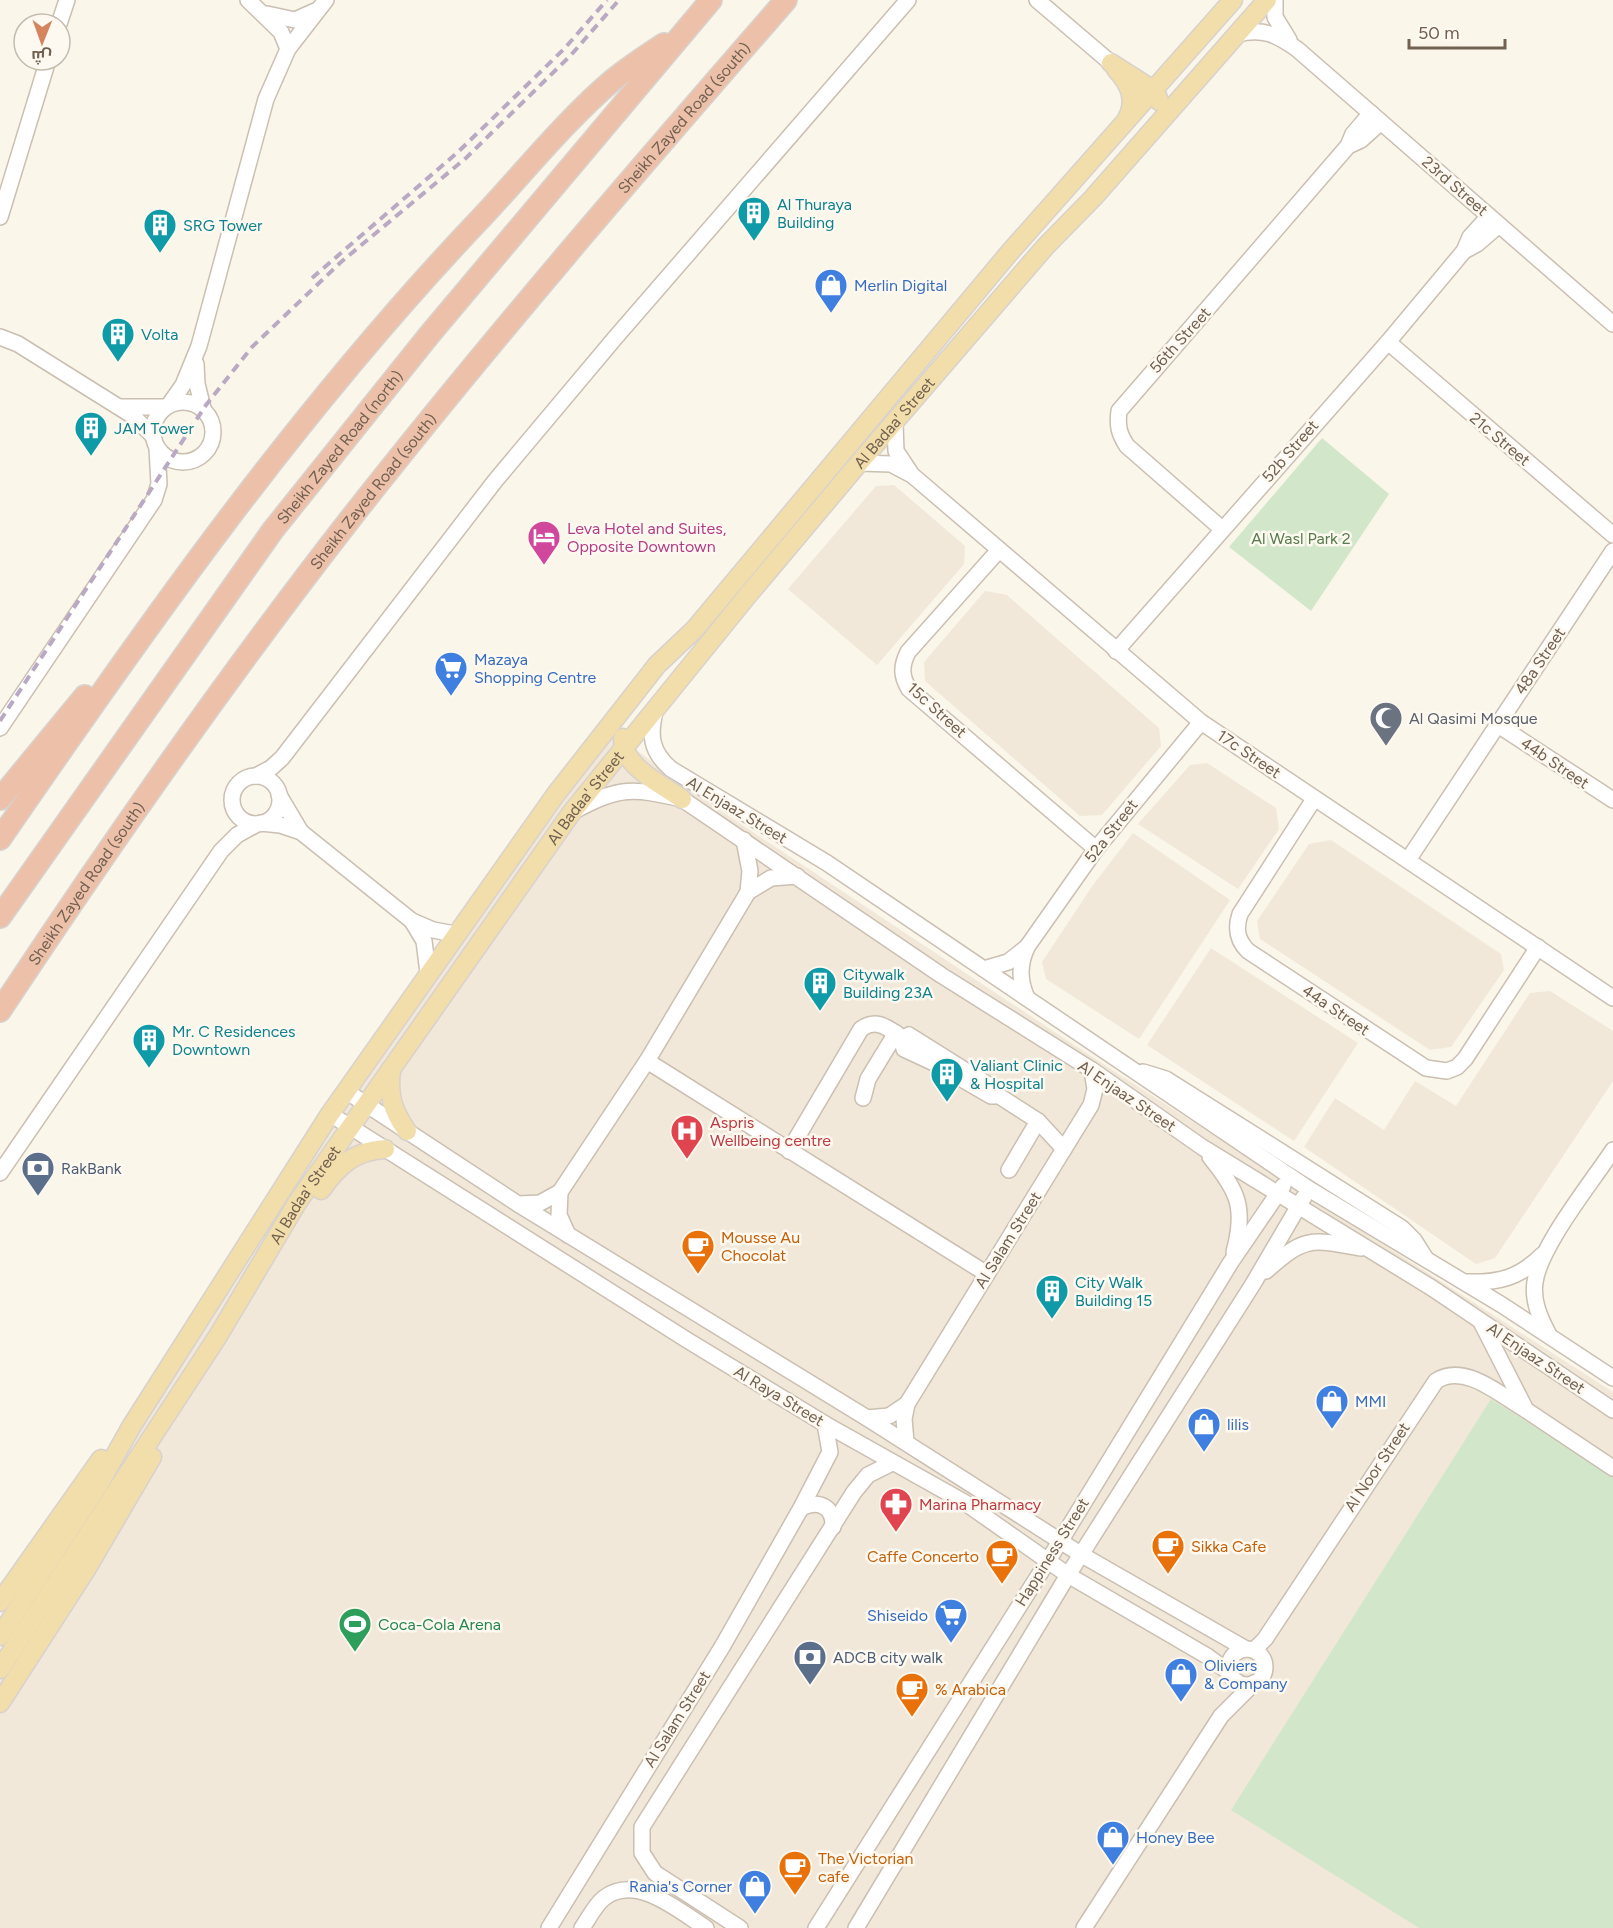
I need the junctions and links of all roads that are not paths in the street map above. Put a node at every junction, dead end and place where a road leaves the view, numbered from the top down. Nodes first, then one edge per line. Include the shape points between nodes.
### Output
1 (248, 0) edge
2 (711, 0) edge
3 (786, 0) edge
4 (908, 0) edge
5 (1037, 0) edge
6 (1233, 0) edge
7 (1267, 0) edge
8 (1275, 0) edge
9 (323, 4) edge
10 (261, 12) junction
11 (689, 26) junction
12 (1237, 34) junction
13 (288, 49) junction
14 (1297, 49) junction
15 (1111, 63) junction
16 (44, 72) edge
17 (1155, 91) junction
18 (1376, 117) junction
19 (1126, 121) junction
20 (1094, 198) junction
21 (0, 217) edge
22 (1494, 220) junction
23 (1613, 324) edge
24 (0, 328) edge
25 (0, 337) edge
26 (1388, 342) junction
27 (18, 344) junction
28 (199, 346) junction
29 (116, 406) junction
30 (167, 406) junction
31 (203, 408) junction
32 (895, 424) junction
33 (155, 442) junction
34 (859, 463) junction
35 (912, 475) junction
36 (1222, 529) junction
37 (1613, 535) edge
38 (999, 550) junction
39 (1613, 551) edge
40 (694, 630) junction
41 (136, 641) junction
42 (1116, 651) junction
43 (657, 705) junction
44 (1201, 722) junction
45 (1498, 725) junction
46 (0, 728) edge
47 (296, 739) junction
48 (623, 749) junction
49 (256, 776) junction
50 (278, 792) junction
51 (682, 798) junction
52 (1314, 799) junction
53 (0, 800) edge
54 (1613, 800) edge
55 (573, 812) junction
56 (259, 823) junction
57 (301, 832) junction
58 (0, 839) edge
59 (744, 840) junction
60 (1096, 849) junction
61 (1408, 860) junction
62 (798, 876) junction
63 (748, 892) junction
64 (0, 917) edge
65 (412, 921) junction
66 (455, 934) junction
67 (1027, 946) junction
68 (1538, 947) junction
69 (984, 969) junction
70 (428, 973) junction
71 (1027, 998) junction
72 (1613, 998) edge
73 (0, 1011) edge
74 (900, 1036) junction
75 (647, 1061) junction
76 (392, 1066) junction
77 (1092, 1070) junction
78 (1132, 1070) junction
79 (346, 1091) junction
80 (863, 1098) dead end
81 (365, 1104) junction
82 (330, 1114) junction
83 (1041, 1124) junction
84 (350, 1127) junction
85 (407, 1131) junction
86 (1202, 1147) junction
87 (385, 1149) junction
88 (1064, 1149) junction
89 (1613, 1150) edge
90 (789, 1151) junction
91 (0, 1173) edge
92 (1012, 1173) dead end
93 (1289, 1176) junction
94 (1309, 1189) junction
95 (560, 1192) junction
96 (1278, 1193) junction
97 (297, 1203) junction
98 (518, 1204) junction
99 (1299, 1205) junction
100 (568, 1236) junction
101 (532, 1243) junction
102 (1548, 1248) junction
103 (1370, 1250) junction
104 (1427, 1261) junction
105 (1231, 1262) junction
106 (987, 1274) junction
107 (1466, 1282) junction
108 (1253, 1284) junction
109 (1479, 1319) junction
110 (1550, 1336) junction
111 (1613, 1378) edge
112 (907, 1404) junction
113 (1526, 1410) junction
114 (1613, 1410) edge
115 (867, 1418) junction
116 (164, 1419) junction
117 (825, 1424) junction
118 (130, 1427) junction
119 (906, 1442) junction
120 (892, 1463) junction
121 (1613, 1468) edge
122 (801, 1508) junction
123 (833, 1527) junction
124 (1061, 1540) junction
125 (1082, 1555) junction
126 (1047, 1560) junction
127 (1068, 1575) junction
128 (0, 1602) edge
129 (0, 1636) edge
130 (1253, 1652) junction
131 (0, 1669) edge
132 (1232, 1676) junction
133 (1254, 1683) junction
134 (0, 1703) edge
135 (1221, 1716) junction
136 (549, 1928) edge
137 (582, 1928) edge
138 (706, 1928) edge
139 (740, 1928) edge
140 (816, 1928) edge
141 (856, 1928) edge
142 (1084, 1928) edge

1 - 10 street
2 - 11 highway, Sheikh Zayed Road (north)
3 - 73 highway, Sheikh Zayed Road (south) via 489,346 357,511 209,708
4 - 47 street via 495,481
5 - 15 street
6 - 17 main road, Al Badaa' Street
7 - 12 main road, Al Badaa' Street
8 - 14 street, 23rd Street via 1277,23
9 - 10 street via 295,20
9 - 13 street
10 - 13 street via 285,37
11 - 41 highway via 604,88 421,281 289,438
11 - 64 highway, Sheikh Zayed Road (north) via 430,334 273,530
12 - 14 street, 23rd Street via 1270,32
12 - 20 main road, Al Badaa' Street
13 - 28 street via 261,114
14 - 18 street, 23rd Street
15 - 17 main road
15 - 19 main road via 1130,87 1132,105
16 - 21 street
17 - 19 main road, Al Badaa' Street
17 - 20 main road via 1158,108 1106,170
18 - 22 street, 23rd Street
18 - 36 street, 56th Street via 1361,140 1348,146 1119,411 1117,423 1127,446
19 - 40 main road, Al Badaa' Street via 1010,252
20 - 32 main road, Al Badaa' Street via 1045,247
22 - 23 street, 23rd Street
22 - 26 street, 52b Street
24 - 27 street
25 - 27 street
26 - 36 street, 52b Street
26 - 37 street, 21c Street
27 - 29 street
28 - 30 street via 189,375
28 - 31 street via 196,371
29 - 30 street
29 - 33 street via 133,416
30 - 31 street via 186,401
30 - 33 street via 153,425
31 - 33 street via 210,416 214,437 204,455 184,462 164,456
32 - 34 main road, Al Badaa' Street
32 - 35 street, 17c Street via 896,451
33 - 46 street via 159,484 154,500
34 - 35 street, 17c Street via 891,464
34 - 43 main road, Al Badaa' Street
35 - 38 street, 17c Street
36 - 42 street, 52b Street
38 - 42 street, 17c Street
38 - 60 street, 15c Street via 908,652 903,661 904,680 909,689
39 - 45 street, 48a Street
40 - 48 main road via 629,718
40 - 66 main road, Al Badaa' Street via 657,665
41 - 53 highway via 63,720
41 - 58 highway
42 - 44 street, 17c Street
43 - 48 main road, Al Badaa' Street
43 - 69 street, Al Enjaaz Street via 651,737 661,761 670,769 827,863
44 - 52 street, 17c Street
44 - 60 street, 52a Street
45 - 54 street, 44b Street
45 - 61 street, 48a Street
47 - 49 street via 279,762
47 - 50 street via 281,771
48 - 51 main road via 637,767
48 - 55 main road, Al Badaa' Street
49 - 50 street via 268,780
49 - 56 street via 239,783 232,800 239,817
50 - 56 street via 276,813
50 - 57 street
51 - 55 street, Al Enjaaz Street via 642,790 621,791
51 - 59 street, Al Enjaaz Street
52 - 61 street, 17c Street
52 - 68 street, 44a Street via 1240,914 1237,931 1248,951 1351,1020 1426,1068 1447,1071 1465,1059
55 - 76 main road, Al Badaa' Street
56 - 57 street
56 - 91 street via 237,835 221,851
57 - 65 street
59 - 62 street, Al Enjaaz Street
59 - 63 street via 750,871
60 - 67 street, 52a Street
61 - 68 street, 17c Street
62 - 63 street via 771,878
62 - 77 street, Al Enjaaz Street via 941,975
63 - 75 street
65 - 66 street
65 - 70 street via 424,941
66 - 70 main road, Al Badaa' Street
67 - 69 street, 52a Street via 1008,962
67 - 71 street, 52a Street via 1020,978
68 - 72 street, 17c Street
69 - 71 street, Al Enjaaz Street
70 - 79 main road, Al Badaa' Street
71 - 78 street, Al Enjaaz Street
74 - 80 street via 868,1079
74 - 83 street via 914,1036
74 - 90 street via 880,1024 861,1029
75 - 90 street
75 - 95 street
76 - 81 main road, Al Badaa' Street
76 - 85 main road via 390,1099
77 - 86 street, Al Enjaaz Street
77 - 88 street, Al Salam Street via 1094,1097
78 - 93 street, Al Enjaaz Street
78 - 104 street, Al Enjaaz Street via 1166,1079 1402,1228
79 - 81 street, Al Raya Street
79 - 82 main road, Al Badaa' Street
81 - 84 main road, Al Badaa' Street
81 - 85 street, Al Raya Street
82 - 84 street, Al Raya Street
82 - 118 main road, Al Badaa' Street
83 - 88 street
83 - 92 street
84 - 87 street, Al Raya Street
84 - 97 main road, Al Badaa' Street
85 - 98 street, Al Raya Street
86 - 96 street, Al Enjaaz Street
86 - 105 street via 1237,1196 1240,1223
87 - 97 main road via 347,1160 315,1197
87 - 101 street, Al Raya Street
88 - 106 street, Al Salam Street
89 - 102 street
90 - 106 street
93 - 94 street, Al Enjaaz Street
93 - 96 street, Happiness Street
94 - 99 street, Happiness Street
94 - 104 street, Al Enjaaz Street
95 - 98 street via 540,1203
95 - 100 street via 559,1215
96 - 99 street, Al Enjaaz Street
96 - 105 street, Happiness Street
97 - 116 main road, Al Badaa' Street
98 - 100 street, Al Raya Street
99 - 103 street, Al Enjaaz Street
99 - 108 street, Happiness Street
100 - 101 street via 553,1234
100 - 115 street, Al Raya Street
101 - 117 street, Al Raya Street
102 - 107 street via 1508,1280
102 - 110 street via 1534,1292 1537,1310
103 - 108 street via 1325,1241 1305,1244 1281,1257
103 - 109 street, Al Enjaaz Street
104 - 107 street, Al Enjaaz Street
105 - 124 street, Happiness Street
106 - 112 street, Al Salam Street
107 - 110 street, Al Enjaaz Street
108 - 125 street, Happiness Street
109 - 113 street
109 - 114 street, Al Enjaaz Street
110 - 111 street, Al Enjaaz Street
112 - 115 street via 889,1416
112 - 119 street, Al Salam Street
113 - 121 street, Al Noor Street
113 - 130 street, Al Noor Street via 1461,1374 1448,1375 1432,1385
115 - 119 street, Al Raya Street
116 - 131 main road, Al Badaa' Street
116 - 134 main road via 154,1454
117 - 120 street, Al Raya Street
117 - 122 street, Al Salam Street via 830,1452
118 - 128 main road via 107,1452
118 - 129 main road, Al Badaa' Street via 99,1484
119 - 124 street, Al Raya Street
120 - 123 street, Al Salam Street via 868,1475
120 - 126 street, Al Raya Street via 964,1502
122 - 123 street via 817,1503 825,1506 834,1519
122 - 136 street, Al Salam Street via 722,1647
123 - 139 street, Al Salam Street via 642,1827 643,1856 655,1873
124 - 125 street, Al Raya Street
124 - 126 street, Happiness Street
125 - 127 street, Happiness Street
125 - 130 street, Al Raya Street
126 - 127 street, Al Raya Street
126 - 140 street, Happiness Street
127 - 132 street, Al Raya Street via 1207,1656
127 - 141 street, Happiness Street
130 - 132 street via 1232,1657
130 - 133 street via 1264,1671
132 - 133 street via 1243,1684
132 - 135 street
133 - 135 street
135 - 142 street
137 - 138 street via 603,1898 622,1890 643,1892

